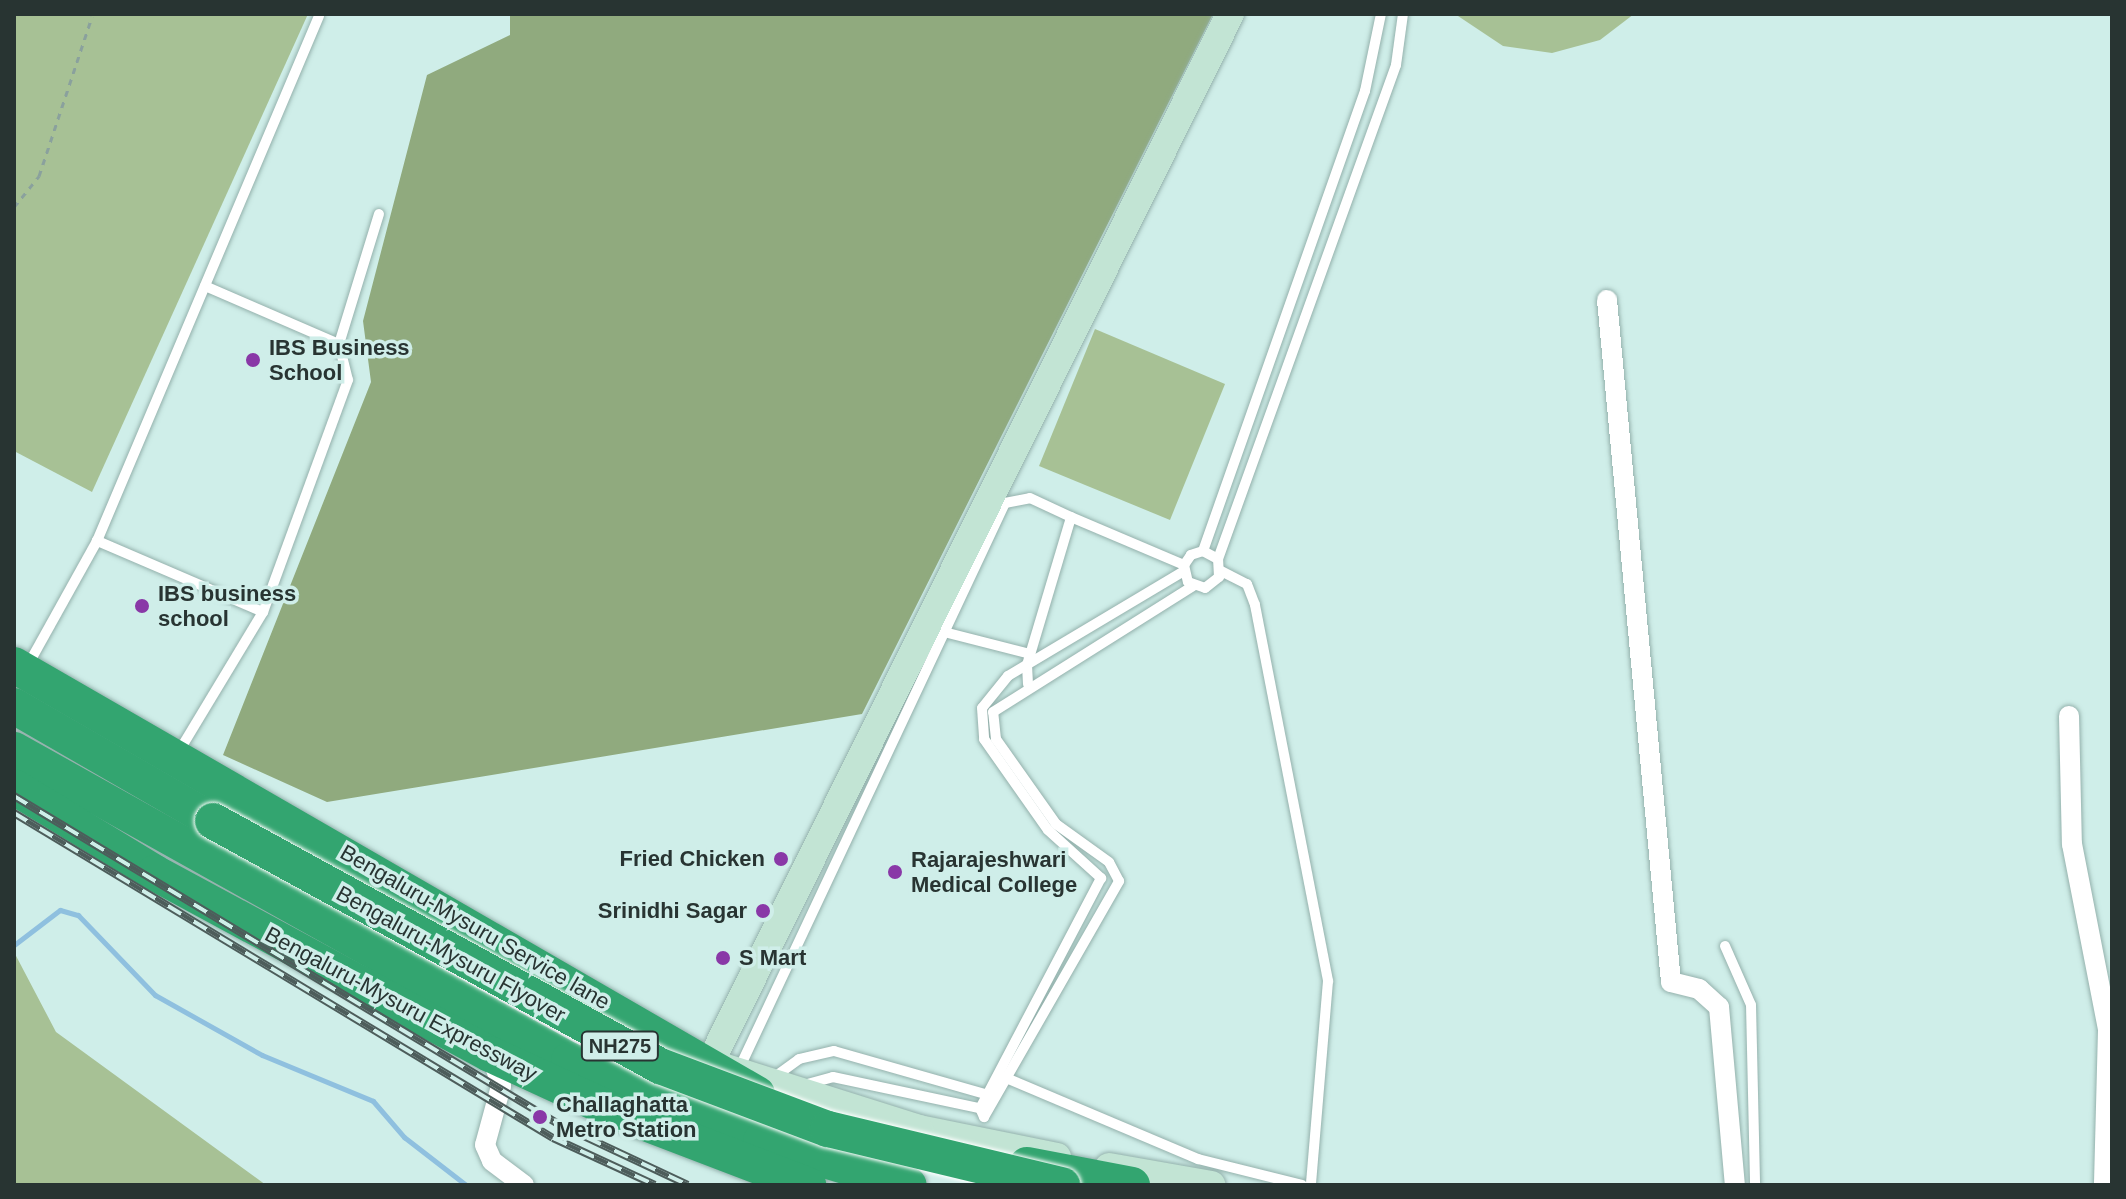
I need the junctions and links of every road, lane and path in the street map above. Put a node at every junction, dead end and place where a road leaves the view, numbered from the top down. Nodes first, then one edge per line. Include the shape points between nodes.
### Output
1 (1230, 14) edge
2 (1381, 14) edge
3 (1403, 14) edge
4 (319, 16) dead end
5 (92, 17) dead end
6 (1350, 133) junction
7 (1368, 141) junction
8 (14, 207) edge
9 (379, 214) dead end
10 (205, 286) junction
11 (1607, 300) dead end
12 (339, 344) junction
13 (1071, 517) junction
14 (97, 541) junction
15 (1203, 551) junction
16 (1218, 559) junction
17 (1184, 568) junction
18 (1221, 571) junction
19 (1193, 586) junction
20 (263, 612) junction
21 (944, 632) junction
22 (1028, 660) junction
23 (19, 668) edge
24 (1028, 684) junction
25 (14, 706) edge
26 (2069, 716) dead end
27 (14, 750) edge
28 (177, 755) junction
29 (14, 777) edge
30 (14, 787) edge
31 (53, 810) junction
32 (1052, 827) junction
33 (1725, 946) dead end
34 (490, 1054) junction
35 (724, 1068) junction
36 (1004, 1077) junction
37 (781, 1087) junction
38 (994, 1096) junction
39 (980, 1108) junction
40 (1008, 1165) edge
41 (524, 1185) edge
42 (808, 1185) edge
43 (909, 1185) edge
44 (1062, 1185) edge
45 (1132, 1185) edge
46 (1211, 1185) edge
47 (1302, 1185) edge
48 (1311, 1185) edge
49 (1735, 1185) edge
50 (1755, 1185) edge
51 (2104, 1185) edge

1 - 35 street
2 - 6 lane
3 - 7 lane via 1396,65
4 - 10 lane
5 - 8 path via 39,176
6 - 7 lane
6 - 15 lane
7 - 16 lane
9 - 12 lane
10 - 12 lane
10 - 14 lane
11 - 49 street via 1671,982 1699,989 1719,1007
12 - 20 lane via 348,380
13 - 17 lane
13 - 21 lane via 1030,498 1005,503
13 - 22 lane
14 - 20 lane
14 - 23 lane
15 - 16 lane
15 - 17 lane
16 - 18 lane
17 - 19 lane
17 - 22 lane
18 - 19 lane via 1211,586
18 - 48 lane via 1247,584 1255,605 1328,981
19 - 24 lane
20 - 28 lane
21 - 22 lane
21 - 35 lane
22 - 24 lane
22 - 32 lane via 999,683 980,720 984,739
23 - 28 highway, NH275
24 - 32 lane via 1000,702 993,731
25 - 44 highway, Bengaluru-Mysuru Flyover / NH275, bridge via 660,1066 828,1129
26 - 51 street via 2072,844 2108,1030 2101,1059
27 - 43 highway, Bengaluru-Mysuru Expressway / NH275 via 569,1060 761,1141
28 - 35 highway, Bengaluru-Mysuru Service lane / NH275
29 - 31 highway, NH275
30 - 31 highway
31 - 34 highway, Bengaluru-Mysuru Expressway / NH275
32 - 36 lane via 1101,878
32 - 36 lane via 1109,862 1118,889
33 - 50 lane via 1751,1005
34 - 41 street via 501,1086 485,1145 492,1161
34 - 42 highway, Bengaluru-Mysuru Expressway / NH275
35 - 37 street, Bengaluru-Mysuru Service lane / NH275
35 - 40 highway, NH275 via 749,1091 848,1125
36 - 38 lane
36 - 47 lane via 1198,1159
37 - 38 lane via 792,1062 834,1051
37 - 39 lane via 833,1077
37 - 40 street, Bengaluru-Mysuru Service lane / NH275
38 - 39 lane
38 - 39 lane via 992,1113 984,1117
40 - 45 highway, NH275
40 - 46 street, Bengaluru-Mysuru Service lane / NH275

